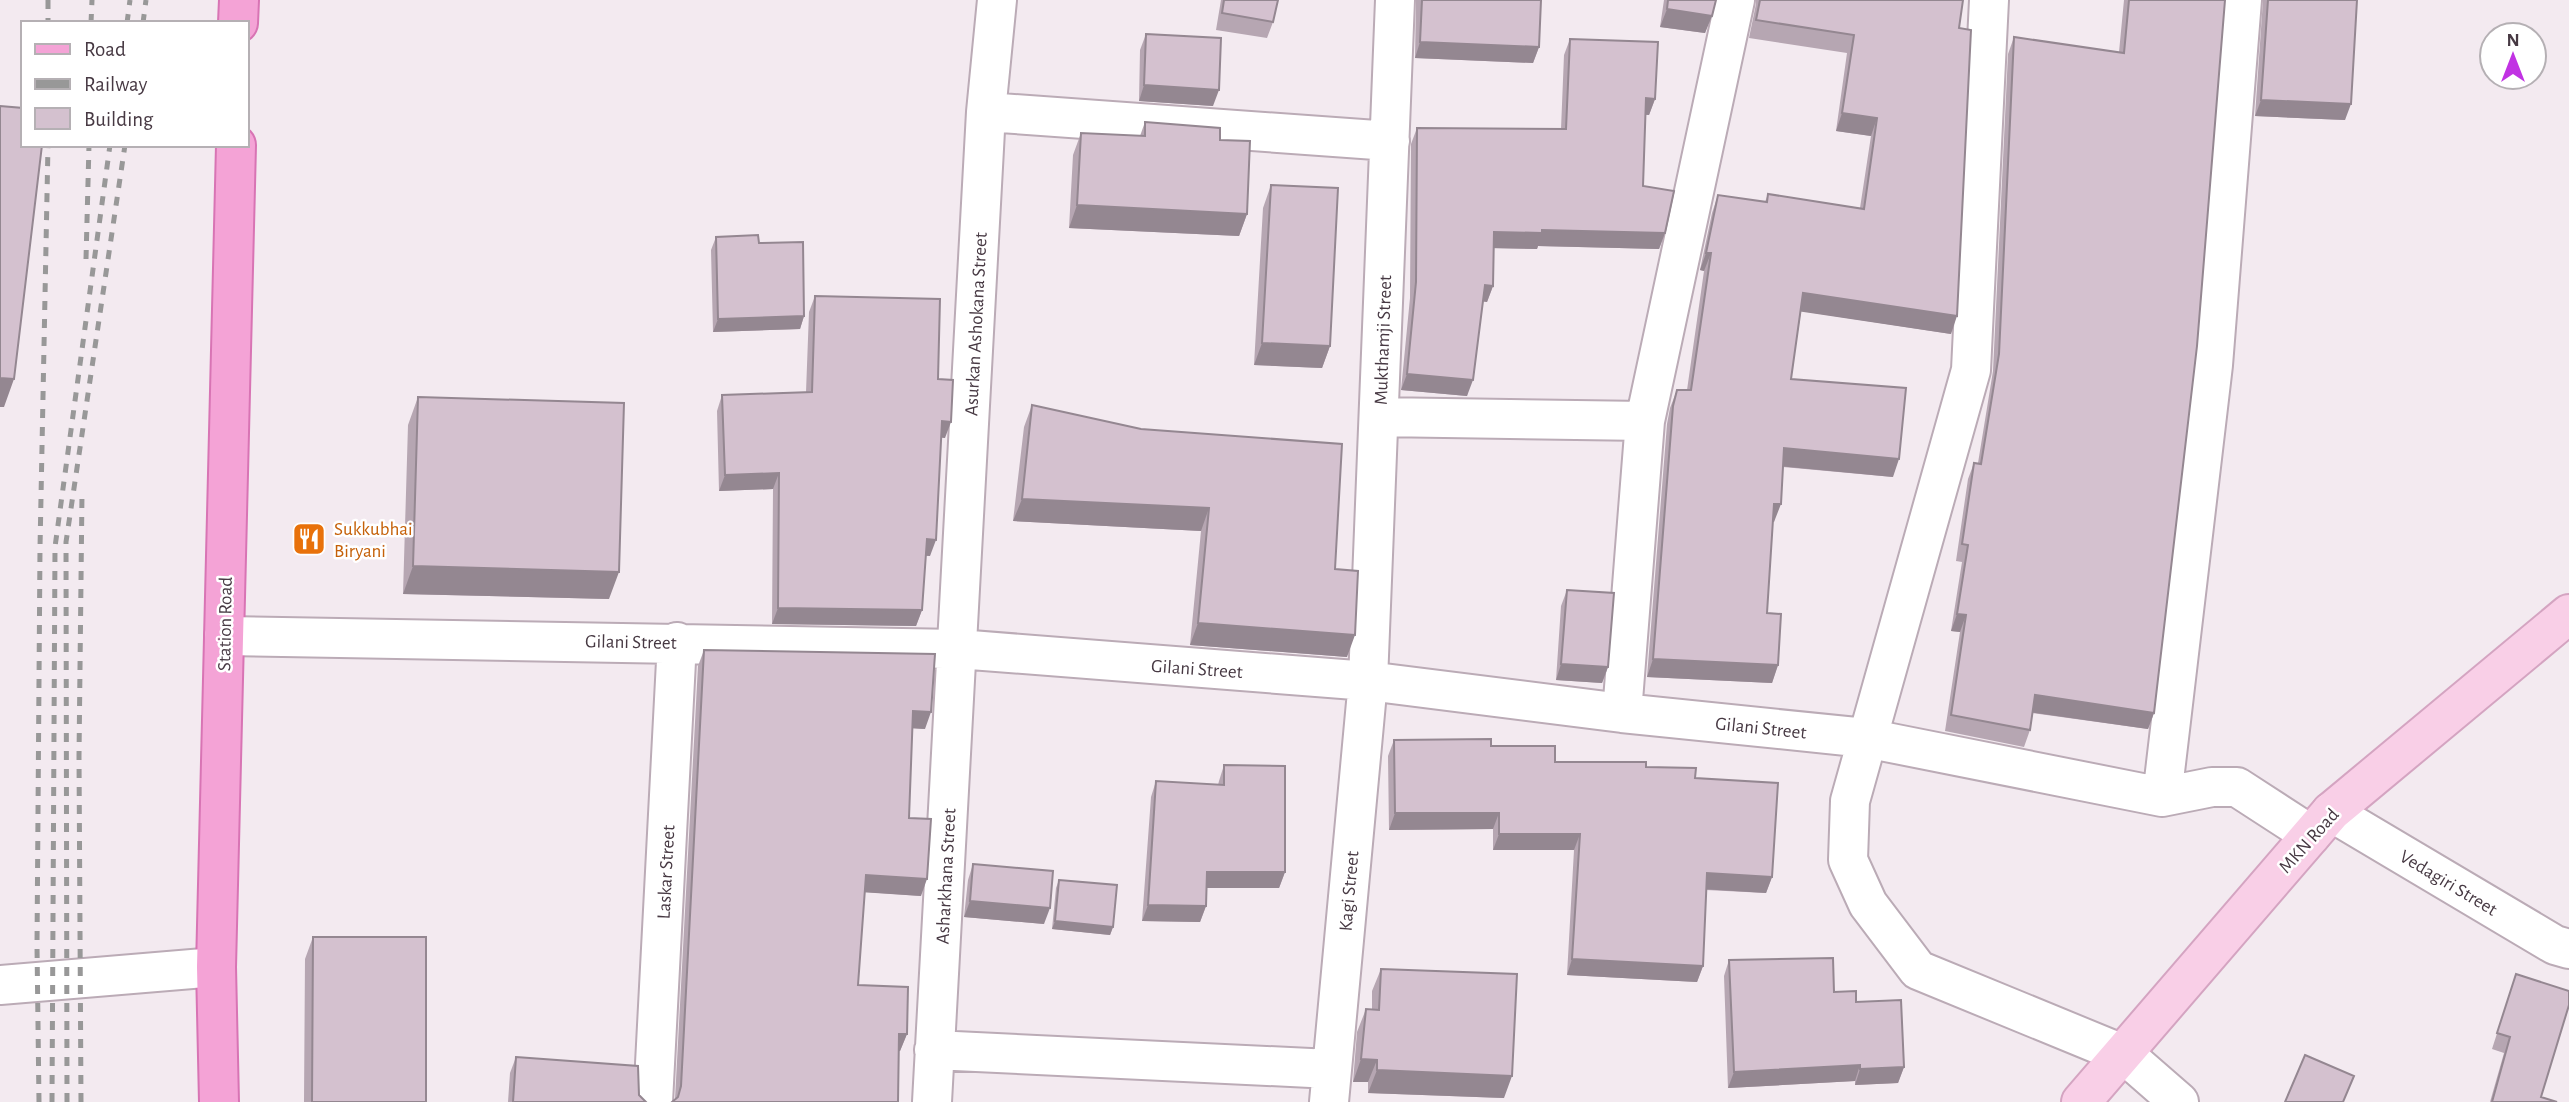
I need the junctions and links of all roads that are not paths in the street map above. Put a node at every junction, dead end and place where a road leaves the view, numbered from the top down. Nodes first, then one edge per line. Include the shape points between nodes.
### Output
1 (239, 0) edge
2 (997, 0) edge
3 (1395, 0) edge
4 (1735, 0) edge
5 (1989, 0) edge
6 (2242, 0) edge
7 (238, 21) edge
8 (986, 112) junction
9 (1390, 141) junction
10 (236, 147) edge
11 (1379, 417) junction
12 (1646, 421) junction
13 (2569, 614) edge
14 (224, 636) junction
15 (677, 642) junction
16 (958, 649) junction
17 (1368, 681) junction
18 (1622, 713) junction
19 (1866, 738) junction
20 (2162, 796) junction
21 (2321, 823) junction
22 (2569, 949) edge
23 (216, 967) junction
24 (0, 985) edge
25 (934, 1050) junction
26 (2124, 1055) junction
27 (1330, 1086) edge
28 (219, 1102) edge
29 (653, 1102) edge
30 (932, 1102) edge
31 (2081, 1102) edge
32 (2179, 1102) edge

1 - 7 main road
2 - 8 street, Asurkan Ashokana Street
3 - 9 street, Mukthamji Street
4 - 12 street
5 - 19 street via 1971,370
6 - 20 street via 2213,365
8 - 9 street
8 - 16 street, Asurkan Ashokana Street
9 - 11 street, Mukthamji Street
10 - 14 main road, Station Road
11 - 12 street
11 - 17 street, Mukthamji Street
12 - 18 street
13 - 21 street, MKN Road
14 - 15 street, Gilani Street
14 - 23 main road, Station Road
15 - 16 street, Gilani Street
15 - 29 street, Laskar Street
16 - 17 street, Gilani Street
16 - 25 street, Asharkhana Street
17 - 18 street, Gilani Street
17 - 27 street, Kagi Street
18 - 19 street, Gilani Street
19 - 20 street, Gilani Street
19 - 26 street via 1850,801 1848,860 1868,904 1918,970
20 - 21 street, Vedagiri Street via 2237,787
21 - 22 street, Vedagiri Street
21 - 26 street, MKN Road
23 - 24 street
23 - 28 main road, Station Road
25 - 27 street
25 - 30 street, Asharkhana Street
26 - 31 street, MKN Road
26 - 32 street

